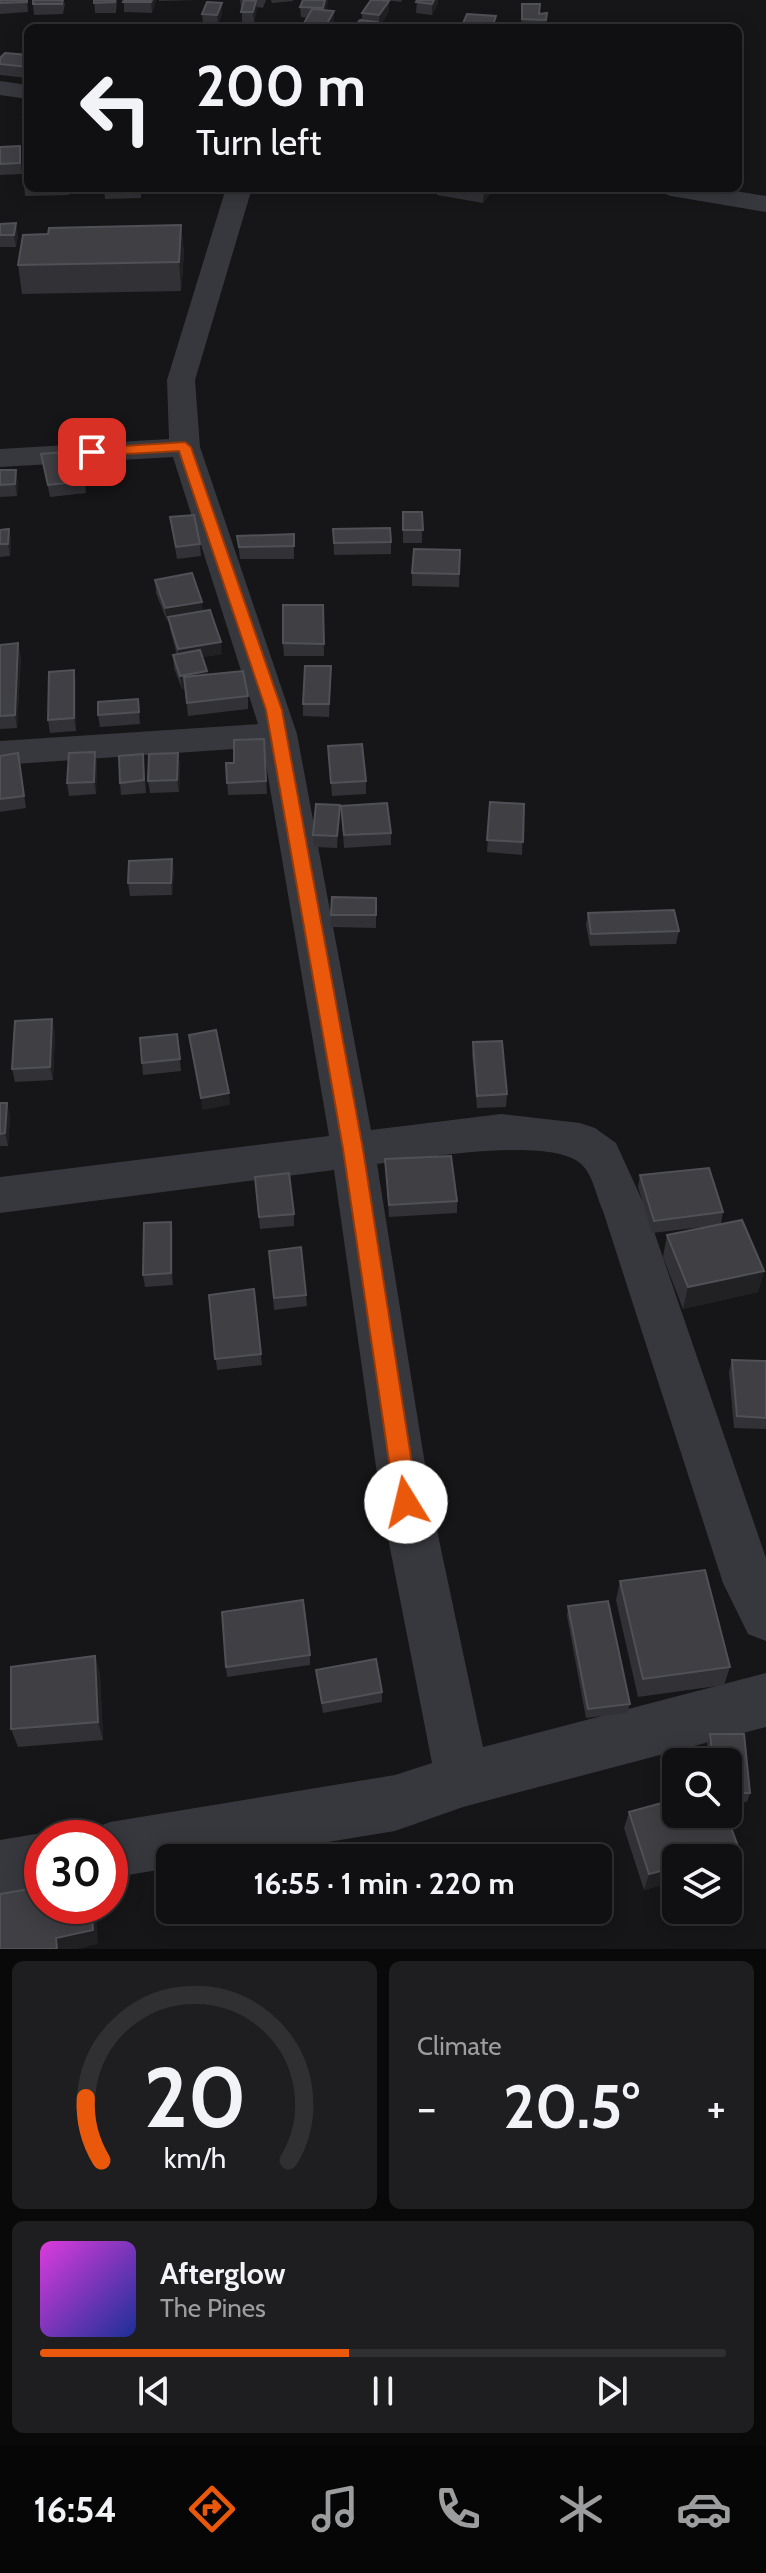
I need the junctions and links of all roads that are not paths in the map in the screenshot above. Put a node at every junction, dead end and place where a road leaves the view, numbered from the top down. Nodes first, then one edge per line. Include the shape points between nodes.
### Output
1 (0, 88) edge
2 (24, 91) edge
3 (238, 192) edge
4 (695, 192) edge
5 (766, 204) edge
6 (185, 447) junction
7 (0, 458) edge
8 (279, 734) junction
9 (0, 753) edge
10 (353, 1149) junction
11 (0, 1195) edge
12 (766, 1616) edge
13 (766, 1700) edge
14 (463, 1780) junction
15 (128, 1847) edge
16 (24, 1864) edge
17 (0, 1868) edge

1 - 2 street
3 - 6 street via 181,380
4 - 5 street
6 - 7 street
6 - 8 street
8 - 9 street
8 - 10 street
10 - 11 street
10 - 12 street via 501,1131 580,1140 601,1155 625,1211 749,1583
10 - 14 street via 406,1502
13 - 14 street
14 - 15 street via 395,1803
16 - 17 street

